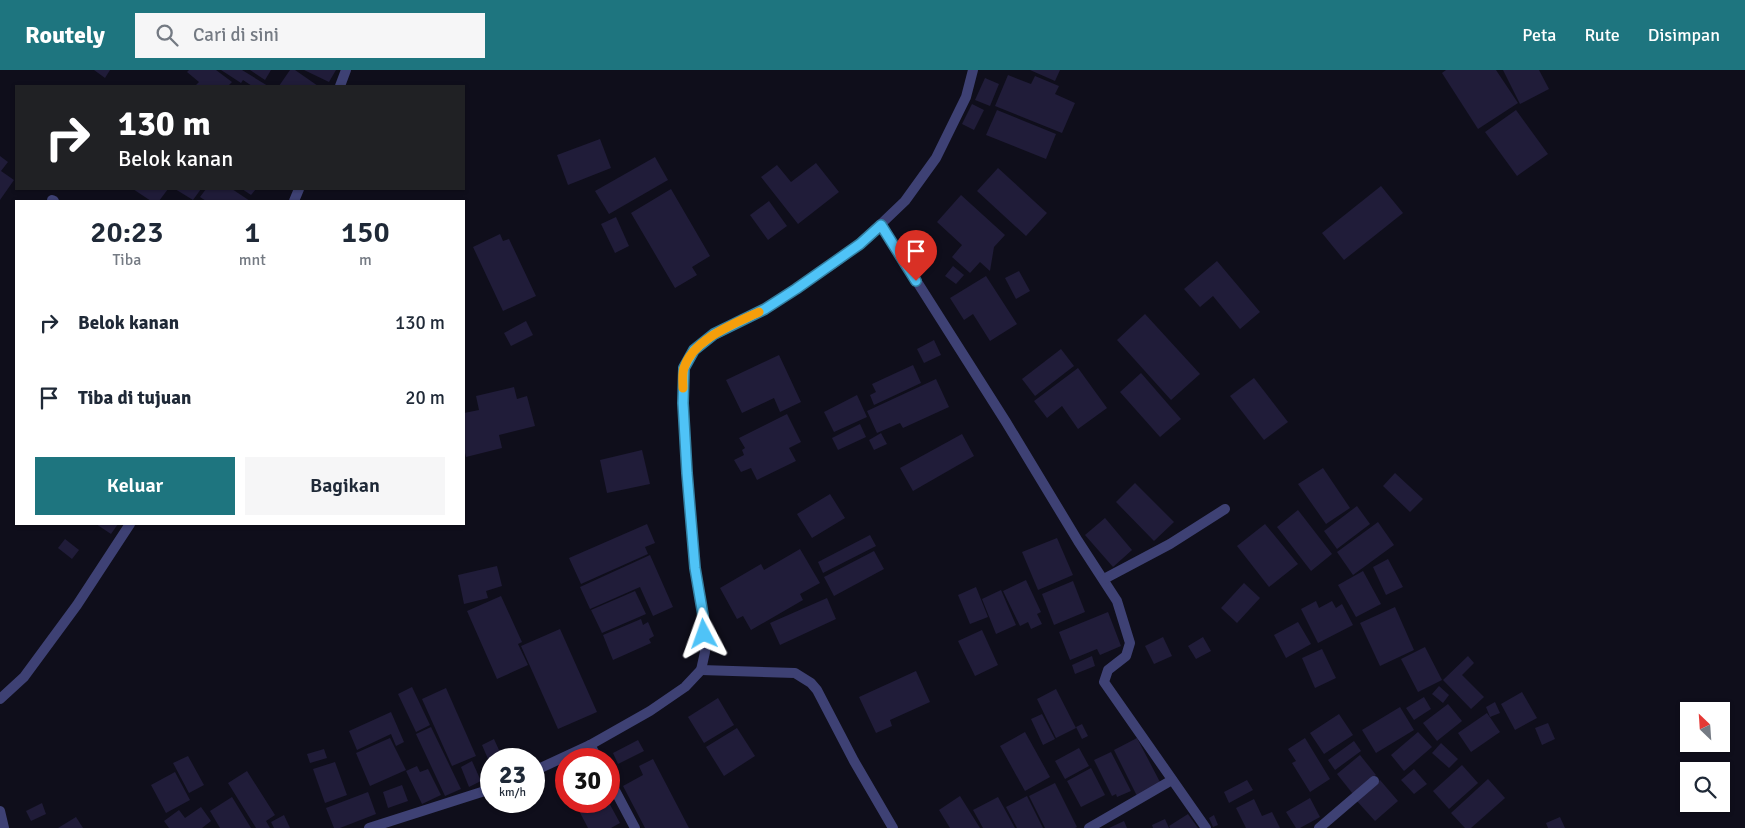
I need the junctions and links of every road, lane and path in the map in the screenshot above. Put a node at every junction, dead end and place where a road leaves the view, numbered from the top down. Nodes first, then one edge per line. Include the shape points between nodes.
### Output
1 (346, 70) edge
2 (973, 70) edge
3 (340, 85) edge
4 (881, 225) junction
5 (1225, 509) dead end
6 (129, 525) edge
7 (1104, 579) junction
8 (702, 670) junction
9 (0, 699) edge
10 (590, 745) junction
11 (592, 748) edge
12 (545, 766) edge
13 (1172, 780) junction
14 (1374, 781) dead end
15 (480, 793) edge
16 (620, 800) edge
17 (0, 810) edge
18 (4, 828) edge
19 (369, 828) edge
20 (635, 828) edge
21 (893, 828) edge
22 (1089, 828) edge
23 (1206, 828) edge
24 (1319, 828) edge

1 - 3 street
2 - 4 street via 966,98 936,158 905,201
4 - 7 street
4 - 8 street via 860,244 796,289 765,309 714,334 694,350 684,368 687,473 695,568 703,615 705,652
5 - 7 street via 1170,544
6 - 9 street via 77,605 24,677
7 - 13 street via 1117,601 1130,644 1126,656 1108,670 1104,682
8 - 10 street via 685,687 650,711
8 - 21 street via 795,674 811,683
10 - 11 street
10 - 12 street
13 - 22 street
13 - 23 street
14 - 24 street
15 - 19 street
16 - 20 street
17 - 18 street

